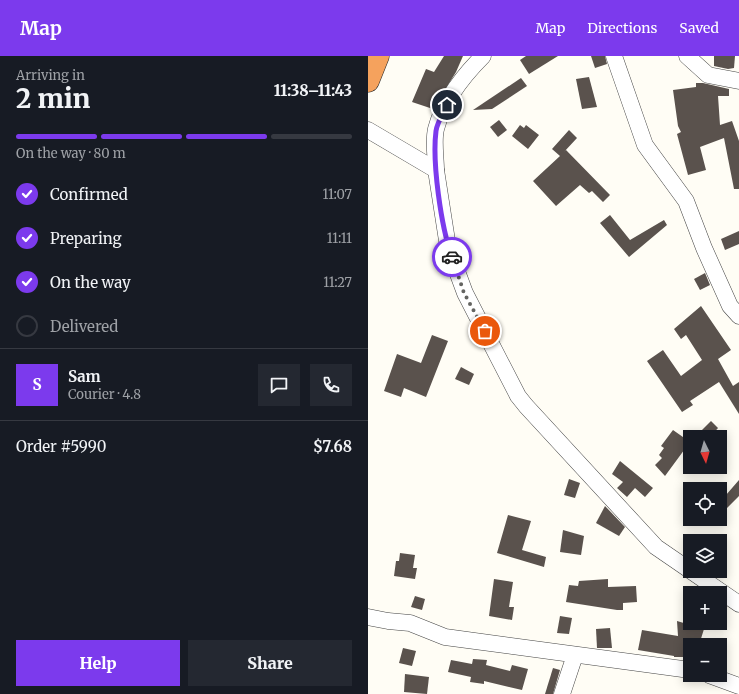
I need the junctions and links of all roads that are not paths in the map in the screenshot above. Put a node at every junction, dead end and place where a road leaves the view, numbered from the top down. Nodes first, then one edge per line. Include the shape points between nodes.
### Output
1 (378, 56) edge
2 (483, 56) edge
3 (614, 56) edge
4 (687, 56) edge
5 (739, 80) edge
6 (368, 81) edge
7 (368, 130) edge
8 (436, 170) junction
9 (739, 316) edge
10 (739, 604) edge
11 (368, 617) edge
12 (574, 655) junction
13 (683, 669) edge
14 (727, 682) edge
15 (739, 686) edge
16 (562, 694) edge

1 - 6 highway
2 - 8 street via 468,71 447,105 436,130
3 - 9 street via 645,145 686,201 730,306
4 - 5 street via 708,74
7 - 8 street
8 - 10 street via 446,238 464,293 518,396 656,547
11 - 12 street via 410,623 445,637
12 - 13 street
12 - 16 street
14 - 15 street

